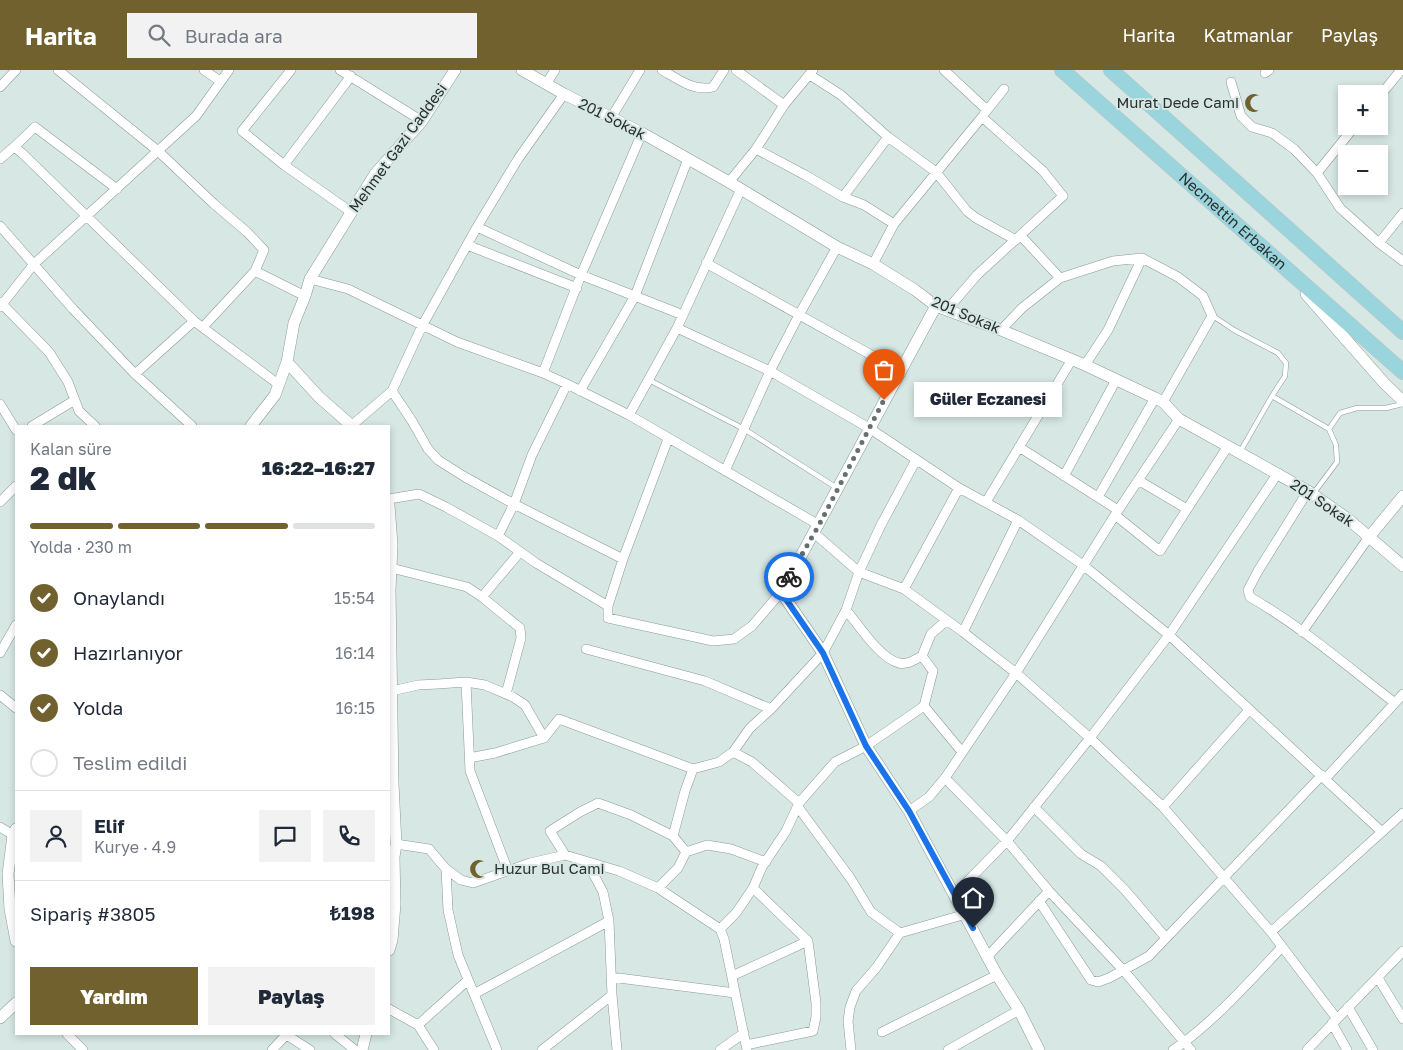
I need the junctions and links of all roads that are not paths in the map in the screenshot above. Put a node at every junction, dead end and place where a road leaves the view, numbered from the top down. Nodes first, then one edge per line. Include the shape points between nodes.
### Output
1 (16, 70) edge
2 (58, 70) edge
3 (204, 70) edge
4 (229, 70) edge
5 (291, 70) edge
6 (340, 70) edge
7 (454, 70) edge
8 (522, 70) edge
9 (555, 70) edge
10 (640, 70) edge
11 (662, 70) edge
12 (724, 70) edge
13 (736, 70) edge
14 (944, 70) edge
15 (1062, 70) edge
16 (1111, 70) edge
17 (1401, 70) edge
18 (811, 72) edge
19 (351, 76) junction
20 (220, 81) junction
21 (1231, 82) dead end
22 (546, 84) junction
23 (1388, 86) edge
24 (0, 87) edge
25 (1004, 89) dead end
26 (564, 94) junction
27 (784, 105) junction
28 (984, 114) junction
29 (611, 118) junction
30 (422, 120) junction
31 (642, 133) junction
32 (1348, 135) edge
33 (888, 137) junction
34 (14, 147) junction
35 (756, 149) junction
36 (158, 151) junction
37 (0, 158) edge
38 (688, 159) junction
39 (284, 164) junction
40 (936, 172) junction
41 (1317, 173) junction
42 (729, 182) junction
43 (117, 189) junction
44 (741, 189) junction
45 (843, 197) junction
46 (351, 212) junction
47 (1403, 213) edge
48 (88, 216) junction
49 (894, 224) junction
50 (0, 226) edge
51 (477, 227) junction
52 (1018, 238) junction
53 (1379, 243) junction
54 (467, 244) junction
55 (836, 247) junction
56 (1142, 258) junction
57 (1403, 261) edge
58 (1278, 262) junction
59 (34, 264) junction
60 (706, 264) junction
61 (873, 264) junction
62 (255, 271) junction
63 (582, 275) junction
64 (1060, 278) junction
65 (310, 279) junction
66 (577, 288) junction
67 (305, 296) junction
68 (635, 296) junction
69 (1, 304) edge
70 (942, 308) junction
71 (683, 315) junction
72 (799, 315) junction
73 (1212, 316) junction
74 (194, 321) junction
75 (422, 326) junction
76 (203, 327) junction
77 (677, 328) junction
78 (1001, 330) junction
79 (1403, 332) edge
80 (1071, 361) junction
81 (287, 362) junction
82 (1085, 365) junction
83 (770, 371) junction
84 (900, 371) junction
85 (1403, 372) edge
86 (544, 373) junction
87 (135, 374) junction
88 (648, 380) junction
89 (1116, 380) junction
90 (278, 384) junction
91 (567, 384) junction
92 (392, 391) junction
93 (580, 391) junction
94 (1272, 396) junction
95 (75, 400) junction
96 (1159, 400) junction
97 (1403, 403) edge
98 (1, 408) edge
99 (629, 415) junction
100 (1179, 419) junction
101 (34, 425) edge
102 (94, 425) edge
103 (191, 425) edge
104 (252, 425) edge
105 (351, 425) edge
106 (353, 425) edge
107 (869, 428) junction
108 (15, 429) edge
109 (744, 429) junction
110 (1329, 429) junction
111 (668, 439) junction
112 (1228, 446) junction
113 (1019, 447) junction
114 (1240, 452) junction
115 (916, 460) junction
116 (725, 471) junction
117 (1278, 473) junction
118 (1064, 476) junction
119 (1138, 480) junction
120 (15, 487) edge
121 (838, 488) junction
122 (958, 488) junction
123 (1310, 493) junction
124 (1403, 496) edge
125 (1098, 498) junction
126 (390, 499) edge
127 (0, 502) edge
128 (986, 502) junction
129 (514, 504) junction
130 (1187, 509) junction
131 (1116, 513) junction
132 (390, 518) edge
133 (1018, 520) junction
134 (817, 529) junction
135 (498, 536) junction
136 (1369, 537) junction
137 (520, 552) junction
138 (623, 559) junction
139 (1083, 565) junction
140 (1403, 566) edge
141 (391, 568) junction
142 (859, 572) junction
143 (904, 589) junction
144 (781, 592) junction
145 (482, 597) junction
146 (608, 606) junction
147 (846, 610) junction
148 (390, 620) edge
149 (946, 621) junction
150 (15, 626) edge
151 (963, 632) junction
152 (1302, 632) junction
153 (1169, 636) junction
154 (586, 649) dead end
155 (0, 653) edge
156 (823, 653) junction
157 (922, 656) junction
158 (1016, 673) junction
159 (466, 682) junction
160 (392, 691) junction
161 (506, 694) junction
162 (1403, 694) edge
163 (0, 695) edge
164 (1395, 704) junction
165 (924, 706) junction
166 (15, 707) edge
167 (771, 709) junction
168 (1249, 710) junction
169 (390, 713) edge
170 (544, 738) junction
171 (1090, 738) junction
172 (866, 746) junction
173 (733, 752) junction
174 (962, 752) junction
175 (469, 758) junction
176 (693, 769) junction
177 (1324, 777) junction
178 (945, 778) junction
179 (798, 805) junction
180 (1034, 807) junction
181 (1163, 807) junction
182 (909, 811) junction
183 (1403, 813) edge
184 (0, 827) edge
185 (15, 832) edge
186 (1382, 832) junction
187 (673, 836) junction
188 (1006, 841) junction
189 (396, 844) junction
190 (686, 852) junction
191 (565, 855) junction
192 (391, 857) edge
193 (587, 862) junction
194 (766, 862) junction
195 (446, 869) junction
196 (508, 871) junction
197 (1224, 878) junction
198 (658, 888) junction
199 (753, 888) junction
200 (1049, 891) junction
201 (955, 894) junction
202 (1039, 902) junction
203 (966, 914) junction
204 (609, 921) junction
205 (720, 928) junction
206 (1271, 932) junction
207 (900, 933) junction
208 (15, 936) edge
209 (1166, 938) junction
210 (808, 941) junction
211 (390, 947) edge
212 (1282, 947) junction
213 (1403, 951) edge
214 (988, 956) junction
215 (1124, 971) junction
216 (997, 975) junction
217 (732, 976) junction
218 (611, 977) junction
219 (1378, 978) junction
220 (468, 980) junction
221 (736, 993) junction
222 (474, 994) junction
223 (612, 995) junction
224 (15, 1005) edge
225 (1348, 1007) junction
226 (390, 1010) edge
227 (1019, 1010) junction
228 (0, 1018) edge
229 (1403, 1019) edge
230 (1335, 1021) junction
231 (418, 1025) junction
232 (882, 1032) dead end
233 (744, 1033) junction
234 (68, 1035) edge
235 (284, 1035) edge
236 (287, 1035) edge
237 (335, 1035) edge
238 (366, 1035) edge
239 (1184, 1043) junction
240 (746, 1048) edge
241 (83, 1050) edge
242 (272, 1050) edge
243 (310, 1050) edge
244 (355, 1050) edge
245 (362, 1050) edge
246 (434, 1050) edge
247 (497, 1050) edge
248 (542, 1050) edge
249 (617, 1050) edge
250 (720, 1050) edge
251 (851, 1050) edge
252 (948, 1050) edge
253 (1039, 1050) edge
254 (1173, 1050) edge
255 (1191, 1050) edge
256 (1307, 1050) edge
257 (1347, 1050) edge
258 (1373, 1050) edge

1 - 24 street
2 - 36 street
3 - 20 street
4 - 20 street
5 - 39 street via 242,131
6 - 19 street
7 - 30 street, Mehmet Gazi Caddesi
8 - 22 street, 201 Sokak
9 - 22 street
10 - 29 street
11 - 12 street via 703,90 713,87
13 - 27 street
14 - 28 street
15 - 58 main road, Necmettin Erbakan
16 - 79 main road, Necmettin Erbakan
17 - 23 street
18 - 27 street
18 - 33 street
19 - 30 street
19 - 39 street
20 - 36 street via 196,116
21 - 41 street via 1242,116 1252,127 1272,133
22 - 26 street, 201 Sokak
25 - 28 street
26 - 29 street, 201 Sokak
26 - 51 street via 518,159
27 - 35 street
28 - 40 street
28 - 52 street via 1063,196
29 - 31 street, 201 Sokak
30 - 46 street, Mehmet Gazi Caddesi via 376,174
31 - 38 street, 201 Sokak
31 - 63 street
32 - 41 street
33 - 40 street
33 - 45 street
34 - 37 street
34 - 43 street via 35,127
34 - 48 street
35 - 42 street
35 - 45 street
36 - 43 street
36 - 62 street via 264,250
38 - 42 street, 201 Sokak
38 - 68 street
39 - 46 street
40 - 49 street
40 - 52 street via 976,218
41 - 53 street via 1340,208
42 - 44 street, 201 Sokak
43 - 48 street
44 - 55 street, 201 Sokak
44 - 60 street
45 - 49 street via 864,205
46 - 65 street, Mehmet Gazi Caddesi
47 - 53 street
48 - 59 street
48 - 74 street
49 - 61 street
50 - 59 street
51 - 54 street
51 - 63 street
52 - 64 street
52 - 70 street
53 - 57 street
54 - 66 street
54 - 75 street
55 - 61 street, 201 Sokak
55 - 72 street
56 - 64 street via 1113,261
56 - 73 street via 1203,296
56 - 82 street via 1108,330
58 - 85 main road, Necmettin Erbakan
58 - 97 street
59 - 69 street
59 - 87 street
60 - 71 street
60 - 72 street
61 - 70 street, 201 Sokak
62 - 67 street
62 - 76 street
63 - 66 street
63 - 68 street
64 - 78 street via 1022,308
65 - 67 street, Mehmet Gazi Caddesi
65 - 75 street via 348,289
66 - 86 street
67 - 81 street, Mehmet Gazi Caddesi via 294,322
68 - 71 street
68 - 93 street
69 - 95 street via 49,352
70 - 78 street, 201 Sokak
70 - 84 street
71 - 77 street
72 - 83 street
72 - 84 street
73 - 94 lane via 1278,353 1286,363 1285,376
73 - 96 street
74 - 76 street
74 - 87 street
75 - 86 street
75 - 92 street
76 - 90 street
77 - 83 street
77 - 88 street
78 - 80 street, 201 Sokak
80 - 82 street, 201 Sokak
80 - 113 street
81 - 90 street, Mehmet Gazi Caddesi
81 - 105 street
82 - 89 street, 201 Sokak
83 - 107 street
83 - 109 street
84 - 107 street
86 - 91 street
87 - 103 street
88 - 99 street
88 - 109 lane
89 - 96 street, 201 Sokak
89 - 118 street
90 - 104 street, Mehmet Gazi Caddesi via 275,395
91 - 93 street
91 - 129 street via 532,455
92 - 106 street
92 - 129 street via 438,460
93 - 99 street
94 - 110 lane
94 - 114 lane
95 - 101 street
95 - 102 street via 79,411
96 - 100 street, 201 Sokak
96 - 125 street
97 - 110 lane via 1340,413
98 - 108 street
99 - 111 street
100 - 112 street, 201 Sokak
100 - 119 street
107 - 115 street
107 - 121 street
109 - 116 street
109 - 121 lane
110 - 123 lane via 1336,444 1337,462
111 - 116 street
111 - 138 street
112 - 114 street, 201 Sokak
112 - 130 street
113 - 118 street
113 - 128 street
114 - 117 street, 201 Sokak
115 - 122 street
115 - 142 street
116 - 134 street
117 - 123 street, 201 Sokak
117 - 153 street
118 - 125 street
119 - 130 street
119 - 131 street
120 - 127 street
121 - 134 street
122 - 128 street
122 - 143 street
123 - 136 street, 201 Sokak
123 - 152 street via 1248,590 1250,597
124 - 136 street
125 - 131 street
126 - 135 street via 419,494
128 - 133 street
129 - 135 street
129 - 138 street
130 - 131 street via 1160,551
131 - 139 street
132 - 141 street
133 - 139 street
133 - 151 street
134 - 142 street
134 - 144 street
135 - 137 street
136 - 140 street, 201 Sokak
136 - 152 street
137 - 145 street
137 - 146 street
138 - 146 street
139 - 153 street
139 - 158 street
141 - 145 street via 467,587
141 - 148 street
142 - 143 street
142 - 147 street
143 - 149 street
144 - 146 street via 746,631 734,639 713,641 608,618
144 - 156 street
145 - 161 street via 520,628 521,638
147 - 156 street
147 - 157 street via 886,657 899,663 909,663
148 - 160 street
149 - 151 street
149 - 157 street via 931,634
150 - 155 street
151 - 158 street
152 - 164 street
153 - 168 street
153 - 171 street
154 - 167 street via 705,681
156 - 167 street
156 - 172 street
157 - 165 street via 933,671
158 - 171 street
158 - 174 street
159 - 160 street via 418,685
159 - 161 street via 485,685
159 - 175 street
160 - 169 street
161 - 170 street via 525,705
162 - 164 street
163 - 166 street
164 - 177 street
165 - 172 street
165 - 174 street
167 - 173 street via 750,728
168 - 177 street
168 - 181 street
169 - 189 street
170 - 175 street
170 - 176 street via 559,719
171 - 180 street
171 - 181 street
172 - 179 street via 835,762
172 - 182 street
173 - 176 street via 718,762
173 - 179 street via 752,762
174 - 178 street
175 - 196 street via 470,772
176 - 187 street
177 - 186 street
177 - 197 street
178 - 182 street via 929,797
178 - 188 street
179 - 194 street
179 - 207 street via 872,912
180 - 188 street
180 - 209 street via 1081,854 1101,866
181 - 197 street
182 - 201 street
183 - 186 street
184 - 185 street
185 - 208 street via 8,874
186 - 206 street
187 - 190 street
187 - 191 street via 598,803 550,831
188 - 200 street
188 - 201 street
189 - 192 street
189 - 195 street via 429,849
190 - 194 street via 707,845 731,849
190 - 198 street via 678,868
191 - 193 street
191 - 196 street
192 - 211 street via 396,904
193 - 198 street via 619,870
193 - 204 street via 603,892
194 - 199 street
195 - 196 street via 461,880 473,883
195 - 220 street via 448,910 458,955
197 - 206 street
197 - 209 street
198 - 205 street
199 - 205 street via 736,913
199 - 210 street
200 - 202 street
200 - 215 street
201 - 203 street
202 - 214 street
202 - 215 street via 1090,980 1098,982
203 - 207 street
203 - 214 street
204 - 218 street
204 - 222 street
205 - 217 street
206 - 212 street
207 - 251 street via 856,991 848,1021
209 - 215 street via 1148,956
210 - 217 street
210 - 240 street via 816,1003 812,1031
212 - 230 street
212 - 239 street
213 - 219 street
214 - 216 street
215 - 239 street
216 - 227 street
216 - 232 street
217 - 221 street
218 - 221 street
218 - 223 street
219 - 225 street
219 - 229 street
220 - 222 street
220 - 231 street
221 - 233 street
222 - 247 street
223 - 248 street
223 - 249 street
224 - 228 street
225 - 230 street
225 - 258 street
226 - 231 street
227 - 252 street
227 - 253 street
230 - 256 street
230 - 257 street
231 - 246 street
233 - 240 street
233 - 250 street
234 - 241 street
235 - 242 street
236 - 243 street
237 - 244 street
238 - 245 street
239 - 254 street
239 - 255 street

